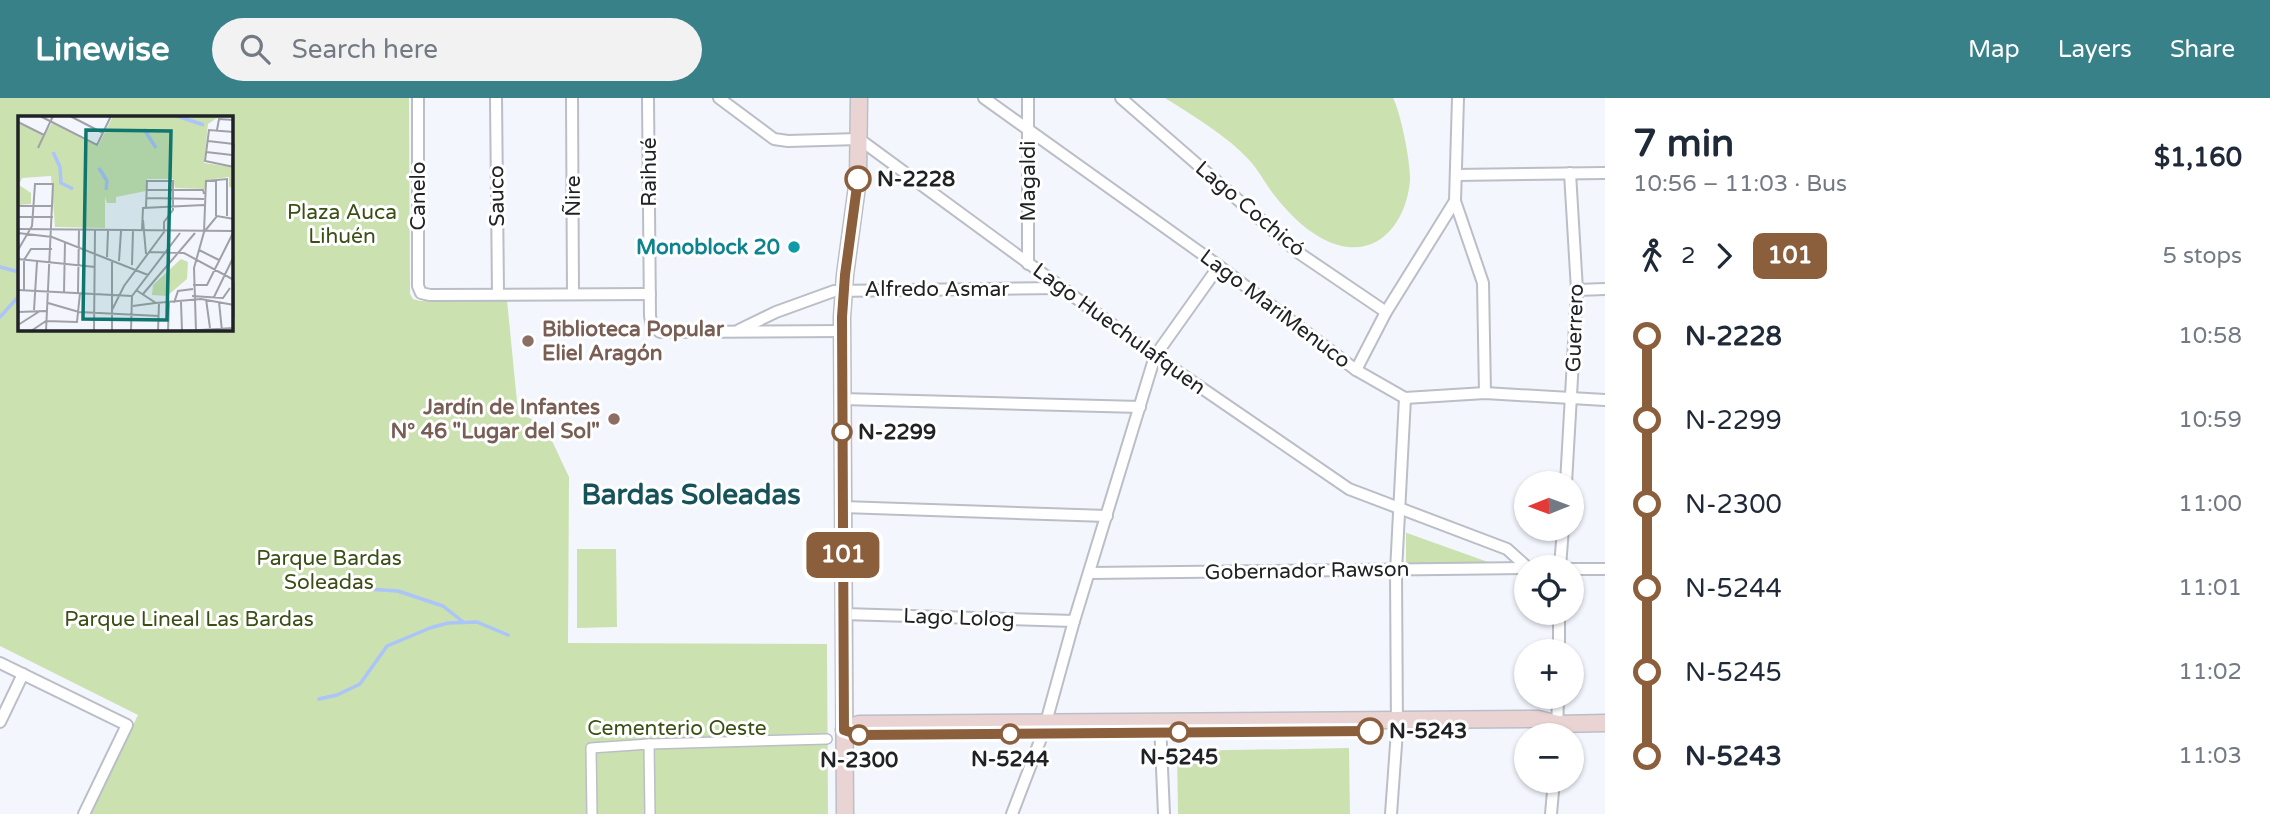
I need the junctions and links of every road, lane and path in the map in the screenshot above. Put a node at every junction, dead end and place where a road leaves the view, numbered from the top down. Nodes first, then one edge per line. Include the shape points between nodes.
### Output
1 (418, 98) edge
2 (496, 98) edge
3 (572, 98) edge
4 (648, 98) edge
5 (719, 98) edge
6 (859, 98) edge
7 (985, 98) edge
8 (1028, 98) edge
9 (1121, 98) edge
10 (1458, 98) edge
11 (1028, 130) junction
12 (859, 139) junction
13 (1570, 173) junction
14 (1605, 173) edge
15 (1456, 175) junction
16 (1455, 201) junction
17 (1028, 264) junction
18 (1219, 266) junction
19 (1061, 288) junction
20 (843, 289) junction
21 (1605, 289) edge
22 (1577, 290) junction
23 (573, 294) junction
24 (650, 294) junction
25 (498, 295) junction
26 (1386, 312) junction
27 (655, 329) joint
28 (738, 331) junction
29 (842, 331) junction
30 (1155, 356) junction
31 (1356, 370) junction
32 (1485, 393) junction
33 (1573, 397) junction
34 (1405, 398) junction
35 (842, 399) junction
36 (1605, 400) edge
37 (1140, 407) junction
38 (1567, 471) edge
39 (843, 507) junction
40 (1400, 508) junction
41 (1107, 516) junction
42 (1514, 556) edge
43 (1514, 568) edge
44 (1584, 569) edge
45 (1605, 569) edge
46 (1396, 571) junction
47 (1089, 573) junction
48 (844, 614) junction
49 (1074, 621) junction
50 (0, 663) edge
51 (23, 674) junction
52 (0, 722) edge
53 (1546, 723) edge
54 (1605, 723) edge
55 (1397, 725) junction
56 (1584, 726) edge
57 (1161, 727) junction
58 (1045, 728) junction
59 (844, 730) junction
60 (827, 739) dead end
61 (649, 744) junction
62 (1552, 793) edge
63 (84, 814) edge
64 (592, 814) edge
65 (650, 814) edge
66 (845, 814) edge
67 (1012, 814) edge
68 (1164, 814) edge
69 (1391, 814) edge
70 (1551, 814) edge

1 - 25 street, Canelo via 418,286 421,293
2 - 25 street, Sauco
3 - 23 street, Ñire
4 - 24 street, Raihué
5 - 12 street via 774,139
6 - 12 main road
7 - 11 street, Lago MariMenuco
8 - 11 street, Magaldi
9 - 26 street, Lago Cochicó via 1299,253
10 - 15 street
11 - 17 street, Magaldi
11 - 18 street, Lago MariMenuco
12 - 17 street, Lago Huechulafquen
12 - 20 main road
13 - 14 street
13 - 15 street
13 - 22 street, Guerrero
15 - 16 street
16 - 26 street
16 - 32 street via 1483,283
17 - 19 street, Lago Huechulafquen
18 - 30 street
18 - 31 street, Lago MariMenuco
19 - 20 street, Alfredo Asmar
19 - 30 street, Lago Huechulafquen
20 - 28 street, Alfredo Asmar
20 - 29 main road
21 - 22 street
22 - 33 street, Guerrero
23 - 24 street
23 - 25 street
24 - 27 street, Raihué via 650,321
26 - 31 street
27 - 28 street, Alfredo Asmar
28 - 29 street, Alfredo Asmar
29 - 35 main road
30 - 37 street
30 - 40 street, Lago Huechulafquen via 1349,489
31 - 34 street, Lago MariMenuco
32 - 33 street
32 - 34 street
33 - 36 street
33 - 38 street, Guerrero
34 - 40 street
35 - 37 street
35 - 39 main road
37 - 41 street
39 - 41 street
39 - 48 main road
40 - 42 street, Lago Huechulafquen
40 - 46 street
41 - 47 street
43 - 46 street, Gobernador Rawson
44 - 45 street
46 - 47 street, Gobernador Rawson
46 - 55 street
47 - 49 street
48 - 49 street, Lago Lolog
48 - 59 main road
49 - 58 street
50 - 51 street
51 - 52 street
51 - 63 street via 127,725
53 - 55 main road via 1538,719
54 - 56 main road
55 - 57 main road
55 - 69 street
57 - 58 main road
57 - 68 street
58 - 59 main road via 859,724
58 - 67 street
59 - 66 main road
60 - 61 street
61 - 64 street via 591,748
61 - 65 street
62 - 70 street

